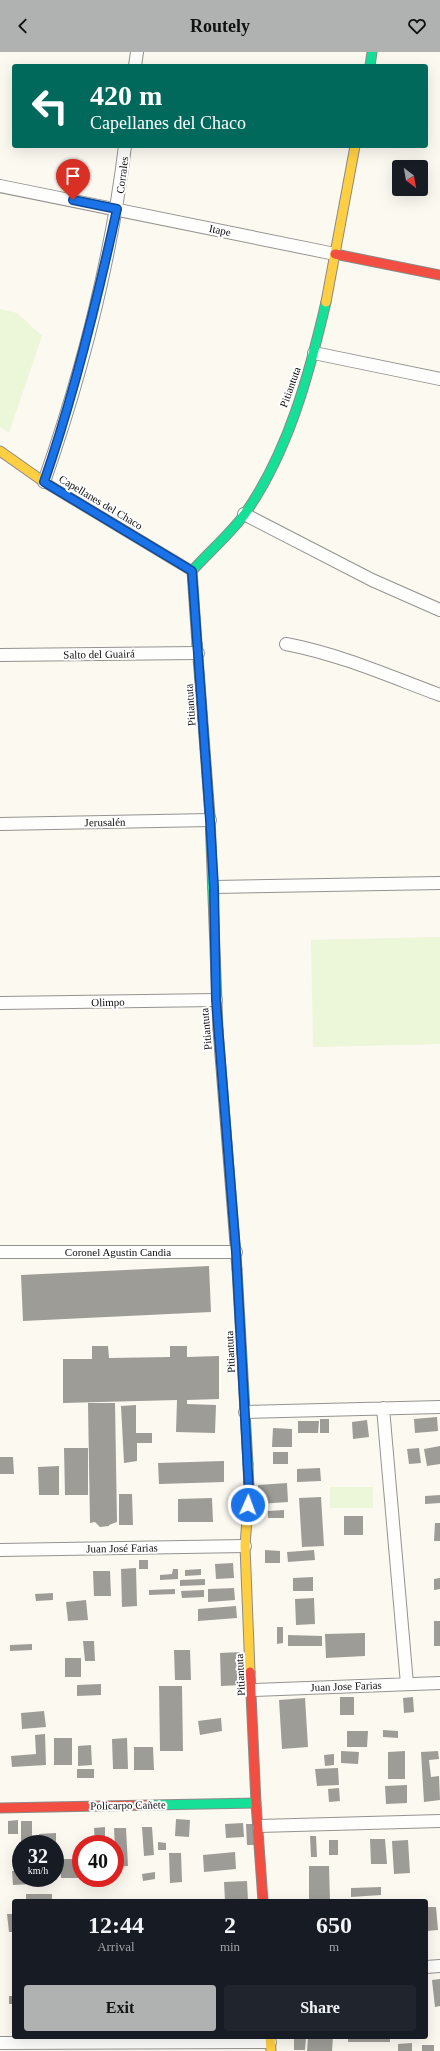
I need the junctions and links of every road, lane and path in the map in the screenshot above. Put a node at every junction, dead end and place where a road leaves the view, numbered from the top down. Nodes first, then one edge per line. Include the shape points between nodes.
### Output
1 (137, 52) edge
2 (372, 52) edge
3 (135, 64) edge
4 (370, 64) edge
5 (125, 148) edge
6 (355, 148) edge
7 (0, 186) edge
8 (117, 209) junction
9 (335, 254) junction
10 (440, 275) edge
11 (314, 353) junction
12 (440, 379) edge
13 (0, 451) edge
14 (44, 482) junction
15 (244, 514) junction
16 (192, 571) junction
17 (440, 610) edge
18 (286, 644) dead end
19 (198, 653) junction
20 (0, 656) edge
21 (440, 695) edge
22 (210, 820) junction
23 (0, 824) edge
24 (440, 883) edge
25 (214, 887) junction
26 (216, 1000) junction
27 (0, 1003) edge
28 (0, 1252) edge
29 (236, 1252) junction
30 (440, 1407) edge
31 (383, 1408) junction
32 (245, 1412) junction
33 (245, 1546) junction
34 (0, 1550) edge
35 (440, 1683) edge
36 (407, 1684) junction
37 (253, 1690) junction
38 (256, 1803) junction
39 (0, 1808) edge
40 (440, 1821) edge
41 (259, 1826) junction
42 (264, 1899) edge
43 (428, 1966) edge
44 (440, 1966) edge
45 (0, 2043) edge
46 (270, 2043) edge

1 - 3 street
2 - 4 street
5 - 8 street, Corrales
6 - 9 street, Pitiantuta
7 - 8 street, Itape
8 - 9 street, Itape
8 - 14 street, Corrales via 88,338
9 - 10 street, Itape
9 - 11 street, Pitiantuta
11 - 12 street
11 - 15 street, Pitiantuta via 279,451
13 - 14 street, Capellanes del Chaco
14 - 16 street, Capellanes del Chaco
15 - 16 street, Pitiantuta
15 - 17 street via 372,580
16 - 19 street, Pitiantuta
18 - 21 street via 313,649 347,660
19 - 20 street, Salto del Guairá
19 - 22 street, Pitiantuta
22 - 23 street, Jerusalén
22 - 25 street, Pitiantuta
24 - 25 street
25 - 26 street, Pitiantuta
26 - 27 street, Olimpo
26 - 29 street, Pitiantuta
28 - 29 street, Coronel Agustin Candia
29 - 32 street, Pitiantuta
30 - 31 street
31 - 32 street
31 - 36 street
32 - 33 street, Pitiantuta via 249,1491
33 - 34 street, Juan José Farias
33 - 37 street, Pitiantuta
35 - 36 street, Juan Jose Farias
36 - 37 street, Juan Jose Farias
37 - 38 street, Pitiantuta
38 - 39 street, Policarpo Cañete
38 - 41 street, Pitiantuta
40 - 41 street
41 - 42 street, Pitiantuta
43 - 44 street
45 - 46 street

